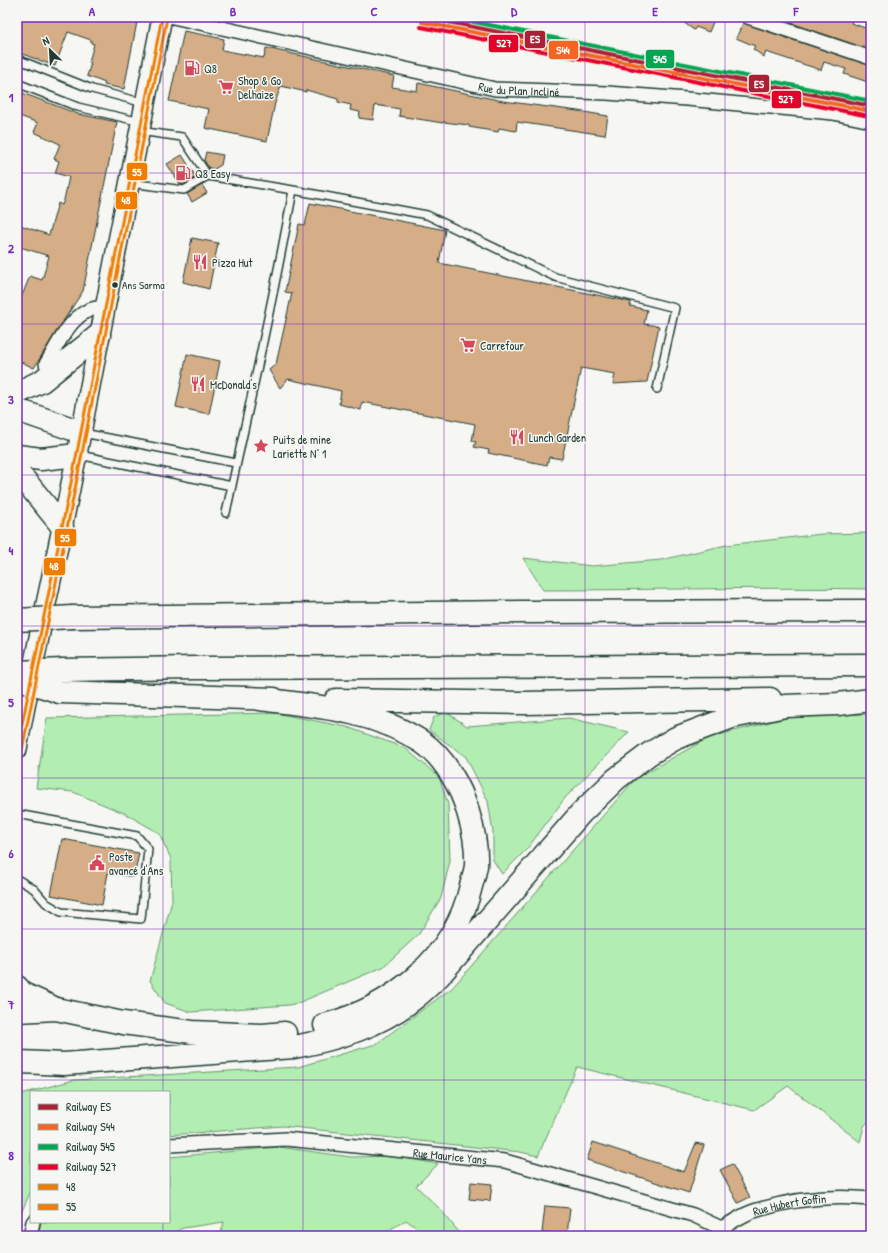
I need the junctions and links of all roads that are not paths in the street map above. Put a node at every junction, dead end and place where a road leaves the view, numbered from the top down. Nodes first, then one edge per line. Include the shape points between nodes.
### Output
1 (162, 17) edge
2 (173, 17) edge
3 (748, 17) edge
4 (871, 58) edge
5 (17, 59) edge
6 (17, 83) edge
7 (144, 103) junction
8 (871, 121) edge
9 (140, 126) junction
10 (208, 176) junction
11 (129, 183) junction
12 (293, 190) junction
13 (104, 308) junction
14 (99, 335) junction
15 (46, 364) dead end
16 (657, 389) dead end
17 (17, 394) edge
18 (17, 411) edge
19 (81, 432) junction
20 (77, 455) junction
21 (17, 456) edge
22 (236, 463) junction
23 (17, 472) edge
24 (232, 486) junction
25 (226, 513) dead end
26 (62, 526) junction
27 (871, 611) edge
28 (17, 620) edge
29 (871, 665) edge
30 (25, 667) edge
31 (17, 678) edge
32 (260, 699) junction
33 (871, 699) edge
34 (17, 749) edge
35 (17, 814) edge
36 (17, 879) edge
37 (17, 987) edge
38 (56, 1009) junction
39 (17, 1010) edge
40 (17, 1060) edge
41 (64, 1064) junction
42 (17, 1079) edge
43 (170, 1145) edge
44 (871, 1199) edge
45 (33, 1223) edge
46 (720, 1232) edge
47 (30, 1236) edge

1 - 7 main road
2 - 8 street, Rue du Plan Incliné via 495,89 607,93 833,113
3 - 4 street
5 - 7 lane via 92,89
6 - 9 lane via 74,106
7 - 9 main road
9 - 10 lane via 182,137
9 - 11 main road
10 - 11 lane via 184,190
10 - 12 lane
11 - 13 main road
12 - 16 lane via 427,215 555,276 675,308
12 - 22 lane via 280,267
13 - 14 main road
13 - 15 street via 85,311 74,320
14 - 17 highway via 42,381
14 - 19 main road
18 - 19 highway
19 - 20 main road
19 - 22 lane
20 - 21 highway via 41,459
20 - 24 lane
20 - 26 main road
22 - 24 lane
23 - 26 highway
24 - 25 lane
26 - 30 main road
27 - 28 highway, bridge via 505,612 73,617
29 - 30 highway, bridge via 63,670
30 - 34 main road
31 - 32 highway, bridge via 60,692
32 - 33 highway via 524,703
32 - 38 highway via 350,712 376,720 423,743 438,757 464,798 475,841 476,866 463,915 452,935 433,961 393,996 341,1021 298,1032 263,1035 192,1032 123,1023
33 - 41 highway via 838,704 785,706 732,717 676,738 648,754 616,779 581,814 439,976 416,998 365,1028 317,1043 294,1047
35 - 36 lane via 137,836 148,849 141,919 61,912 46,903 34,889
37 - 38 highway via 23,994
38 - 39 highway
40 - 41 highway
41 - 42 highway
43 - 46 street, Rue Maurice Yans via 286,1139 505,1161 693,1215
44 - 46 street, Rue Hubert Goffin via 847,1196 798,1200 753,1211
45 - 47 street

